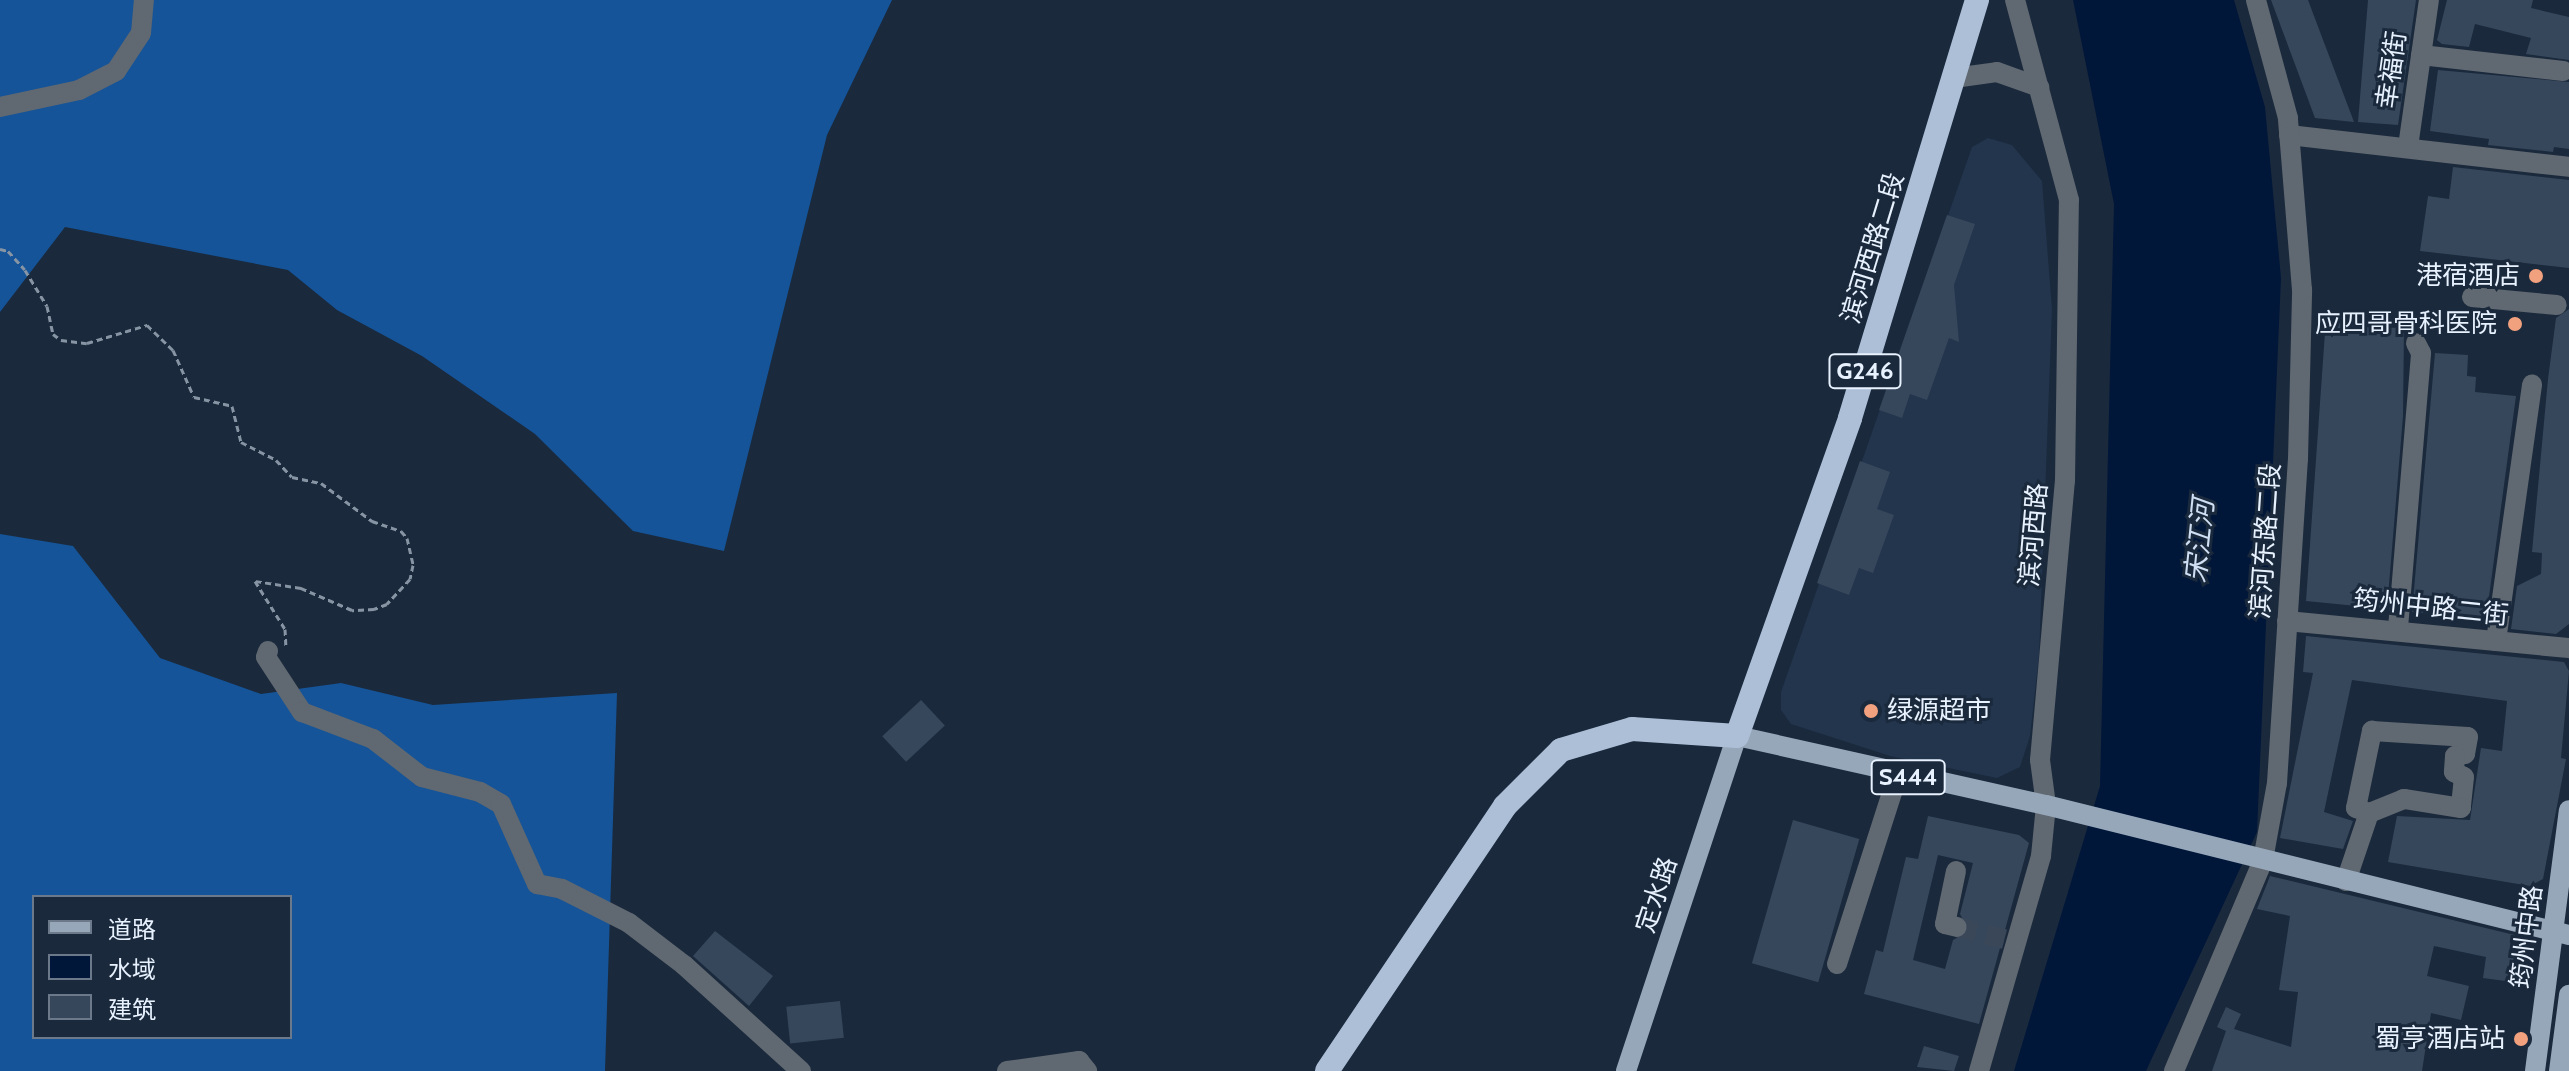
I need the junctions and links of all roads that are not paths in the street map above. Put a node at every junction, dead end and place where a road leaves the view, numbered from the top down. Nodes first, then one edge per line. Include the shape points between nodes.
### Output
1 (144, 0) edge
2 (1977, 0) edge
3 (2015, 0) edge
4 (2256, 0) edge
5 (2429, 0) edge
6 (2421, 55) junction
7 (2563, 71) dead end
8 (1954, 78) junction
9 (2039, 87) junction
10 (0, 107) edge
11 (2289, 135) junction
12 (2408, 147) junction
13 (2569, 167) edge
14 (2472, 297) dead end
15 (2557, 305) dead end
16 (2416, 343) dead end
17 (2532, 385) dead end
18 (2287, 621) junction
19 (2398, 628) junction
20 (2496, 641) junction
21 (2569, 648) edge
22 (268, 651) road end
23 (1737, 736) junction
24 (1898, 774) junction
25 (2046, 805) junction
26 (2569, 810) edge
27 (2369, 813) junction
28 (2263, 860) junction
29 (1956, 871) dead end
30 (2346, 881) junction
31 (1957, 927) dead end
32 (2562, 933) edge
33 (1837, 964) dead end
34 (2569, 995) edge
35 (801, 1071) edge
36 (1007, 1071) edge
37 (1087, 1071) edge
38 (1327, 1071) edge
39 (1626, 1071) edge
40 (1979, 1071) edge
41 (2174, 1071) edge
42 (2535, 1071) edge
43 (2559, 1071) edge

1 - 10 street via 141,33 116,71 79,90
2 - 8 highway, 滨河西路二段 / G246
3 - 9 street, 滨河西路
4 - 11 street, 滨河东路二段
5 - 6 street, 幸福街
6 - 7 street
6 - 12 street, 幸福街
8 - 9 street via 1997,72
8 - 23 highway, 滨河西路二段 / G246 via 1850,418
9 - 25 street, 滨河西路 via 2069,200 2065,481 2040,760
11 - 12 street
11 - 18 street, 滨河东路二段 via 2302,290
12 - 13 street
14 - 15 street
16 - 19 street via 2421,353
17 - 20 street
18 - 19 street, 筠州中路二街
18 - 28 street, 滨河东路二段 via 2277,783
19 - 20 street, 筠州中路二街
20 - 21 street, 筠州中路二街
22 - 35 street via 266,657 302,712 373,739 422,777 480,792 501,804 537,884 562,889 629,923 684,965
23 - 24 main road, S444
23 - 38 highway via 1632,729 1561,750 1505,806
23 - 39 main road, 定水路
24 - 25 main road, S444
24 - 33 street
25 - 28 main road, S444
25 - 40 street, 滨河西路 via 2041,856 2010,941
26 - 32 main road, 筠州中路
27 - 27 street via 2356,808 2372,731 2468,737 2465,754 2455,756 2454,772 2464,777 2461,808 2404,799
27 - 30 street
28 - 30 main road, S444
28 - 41 street, 滨河东路二段
29 - 31 street via 1945,924
30 - 32 main road, S444
32 - 42 main road, 筠州中路
34 - 43 main road, 筠州中路
36 - 37 street via 1079,1061

